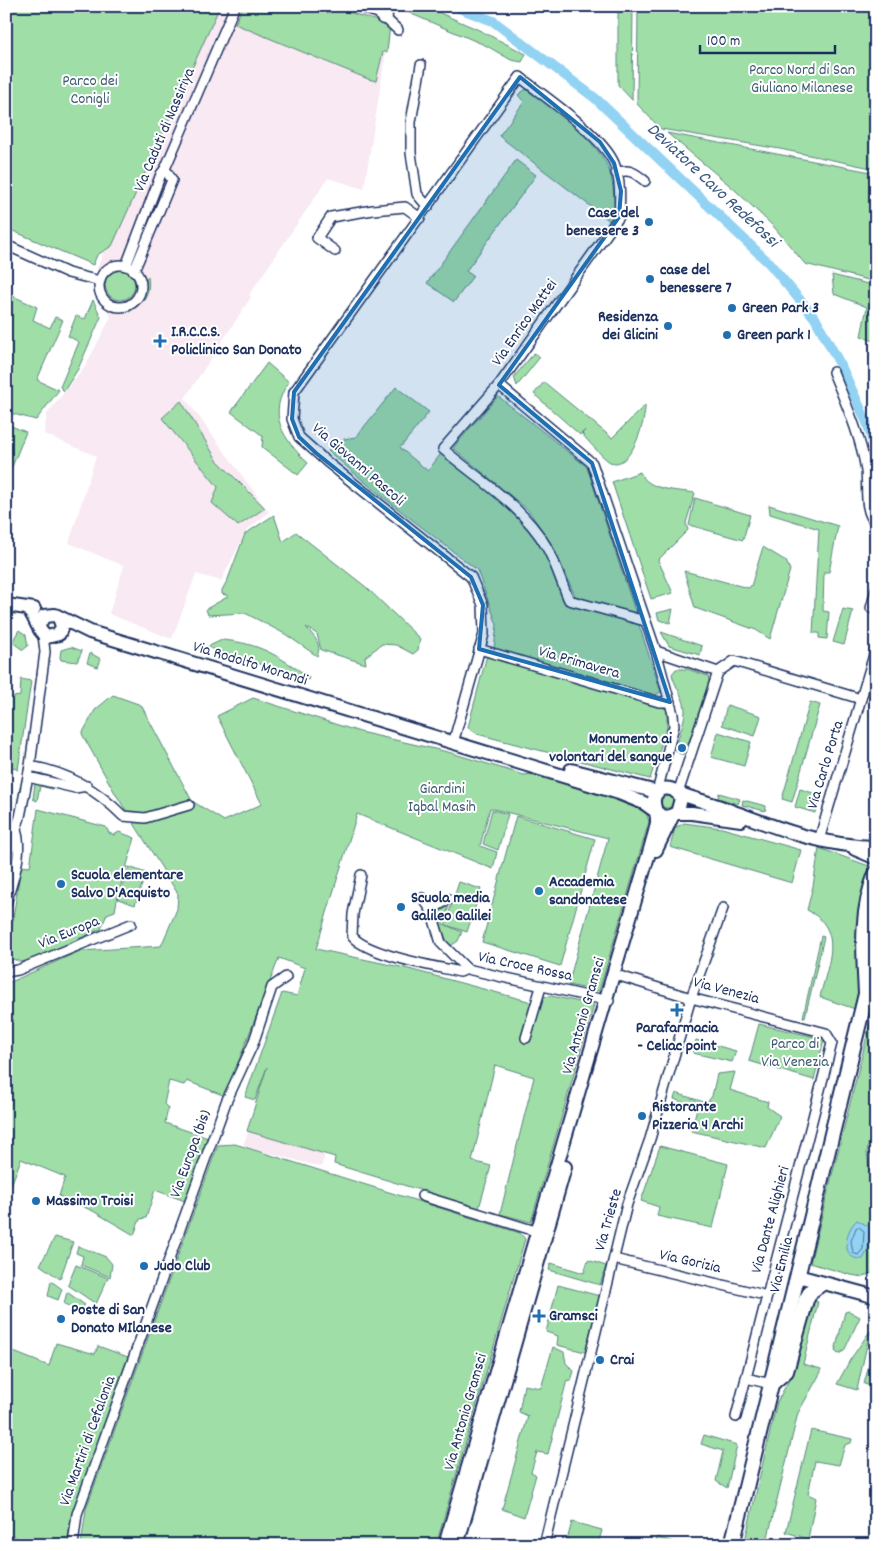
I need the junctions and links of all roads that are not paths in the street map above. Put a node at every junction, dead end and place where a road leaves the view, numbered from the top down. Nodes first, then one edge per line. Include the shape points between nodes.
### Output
1 (235, 6) edge
2 (358, 6) edge
3 (398, 30) dead end
4 (421, 65) dead end
5 (520, 77) joint
6 (165, 169) junction
7 (616, 173) junction
8 (645, 182) dead end
9 (428, 207) junction
10 (420, 218) junction
11 (6, 246) edge
12 (335, 251) dead end
13 (130, 268) junction
14 (100, 281) junction
15 (832, 372) dead end
16 (499, 385) junction
17 (876, 523) edge
18 (876, 590) edge
19 (6, 605) edge
20 (871, 608) dead end
21 (645, 620) junction
22 (51, 627) junction
23 (876, 648) edge
24 (480, 649) junction
25 (656, 651) junction
26 (671, 656) junction
27 (661, 670) junction
28 (718, 672) junction
29 (861, 699) junction
30 (670, 702) junction
31 (407, 729) junction
32 (455, 736) junction
33 (30, 766) junction
34 (554, 774) junction
35 (28, 777) junction
36 (87, 786) junction
37 (657, 792) junction
38 (678, 793) junction
39 (189, 805) dead end
40 (655, 810) junction
41 (675, 814) junction
42 (756, 822) junction
43 (16, 830) junction
44 (819, 840) junction
45 (846, 846) junction
46 (876, 847) edge
47 (6, 858) edge
48 (876, 858) edge
49 (876, 874) edge
50 (361, 875) dead end
51 (423, 898) dead end
52 (449, 899) dead end
53 (6, 904) edge
54 (723, 908) dead end
55 (430, 910) junction
56 (131, 924) dead end
57 (6, 964) edge
58 (467, 969) junction
59 (18, 970) junction
60 (6, 972) edge
61 (616, 975) junction
62 (876, 976) edge
63 (286, 977) dead end
64 (541, 987) junction
65 (866, 994) junction
66 (691, 998) junction
67 (608, 1001) junction
68 (826, 1033) joint
69 (526, 1038) dead end
70 (876, 1130) edge
71 (875, 1152) edge
72 (876, 1174) edge
73 (422, 1196) dead end
74 (542, 1233) junction
75 (614, 1259) junction
76 (798, 1276) junction
77 (821, 1284) junction
78 (769, 1286) junction
79 (760, 1294) junction
80 (875, 1294) edge
81 (764, 1308) junction
82 (137, 1348) joint
83 (746, 1378) junction
84 (771, 1384) junction
85 (496, 1390) junction
86 (736, 1417) dead end
87 (6, 1540) edge
88 (20, 1545) edge
89 (73, 1545) edge
90 (445, 1545) edge
91 (457, 1545) edge
92 (544, 1545) edge
93 (732, 1545) edge

1 - 6 street, Via Caduti di Nassiriya
2 - 3 street via 383,16
4 - 9 street via 411,122 411,153 417,194
5 - 7 street, Via Enrico Mattei via 600,142 614,163
5 - 9 street, Via Giovanni Pascoli
6 - 13 street, Via Caduti di Nassiriya
6 - 13 street via 172,180
7 - 8 street via 634,172
7 - 16 street, Via Enrico Mattei via 621,191 619,217
9 - 10 street, Via Giovanni Pascoli
10 - 12 street via 405,207 331,217 317,238
10 - 24 street, Via Giovanni Pascoli via 294,392 292,419 299,437 316,453 471,576 484,605 484,634
11 - 14 street via 68,273
13 - 14 street via 110,268
13 - 14 street via 140,281 140,291 136,299 125,306 106,301 100,291
15 - 17 street via 852,417 862,451 868,512
16 - 21 street, Via Enrico Mattei via 592,463
16 - 21 street via 443,449 524,515 557,567 569,600
18 - 20 street
19 - 22 street, Via Rodolfo Morandi via 40,610
21 - 25 street, Via Enrico Mattei
22 - 31 street, Via Rodolfo Morandi via 88,631
22 - 33 street
23 - 29 street, Via Carlo Porta
24 - 30 street, Via Primavera via 659,702
24 - 32 street, Via Giovanni Pascoli
25 - 26 street
25 - 27 street, Via Enrico Mattei
26 - 27 street
26 - 28 street
27 - 30 street, Via Enrico Mattei
28 - 29 street via 734,661
28 - 38 street
29 - 44 street, Via Carlo Porta
30 - 37 street, Via Enrico Mattei via 674,726
31 - 32 street, Via Rodolfo Morandi via 416,726
31 - 34 street, Via Rodolfo Morandi
32 - 34 street, Via Rodolfo Morandi via 461,742 546,767
32 - 37 street, Via Rodolfo Morandi
33 - 35 street
33 - 36 street via 55,771
34 - 40 street, Via Rodolfo Morandi via 619,793
35 - 36 street via 74,788
35 - 43 street
36 - 39 street via 123,816 145,818
37 - 38 street via 666,788
37 - 40 street via 653,801
38 - 41 street via 682,804
38 - 42 street
40 - 41 street via 662,816
40 - 61 street, Via Antonio Gramsci via 657,824
41 - 42 street via 692,812
41 - 61 street, Via Antonio Gramsci via 657,847
42 - 44 street
43 - 47 street
43 - 53 street via 18,852
44 - 45 street
45 - 46 street
45 - 48 street
49 - 65 main road, Via Emilia via 863,930
50 - 58 street, Via Croce Rossa via 352,936 358,944 412,961 460,972
51 - 55 street
52 - 55 street
54 - 66 street, Via Trieste
55 - 58 street via 441,943
56 - 59 street, Via Europa
57 - 59 street
58 - 64 street, Via Croce Rossa
59 - 60 street, Via Europa
61 - 66 street, Via Venezia
61 - 67 street, Via Antonio Gramsci
62 - 65 main road, Via Emilia
63 - 82 street, Via Europa (bis) via 272,987 253,1044 226,1102
64 - 67 street, Via Croce Rossa
64 - 69 street
65 - 76 main road, Via Emilia
66 - 68 street, Via Venezia
66 - 75 street, Via Trieste via 656,1122 627,1204
67 - 74 street, Via Antonio Gramsci
68 - 78 street, Via Dante Alighieri via 832,1043
70 - 71 street
71 - 72 street
73 - 74 street
74 - 85 street, Via Antonio Gramsci
75 - 79 street, Via Gorizia
75 - 92 street, Via Trieste
76 - 77 street
76 - 80 street via 819,1276
76 - 84 main road, Via Emilia
77 - 80 street
77 - 84 main road via 806,1300 786,1371
78 - 79 street
78 - 81 street, Via Dante Alighieri
79 - 81 street
81 - 83 street, Via Dante Alighieri
82 - 89 street, Via Martiri di Cefalonia via 77,1514
83 - 84 street
83 - 86 street, Via Dante Alighieri
84 - 93 main road, Via Emilia
85 - 90 street, Via Antonio Gramsci
85 - 91 street, Via Antonio Gramsci
87 - 88 street

